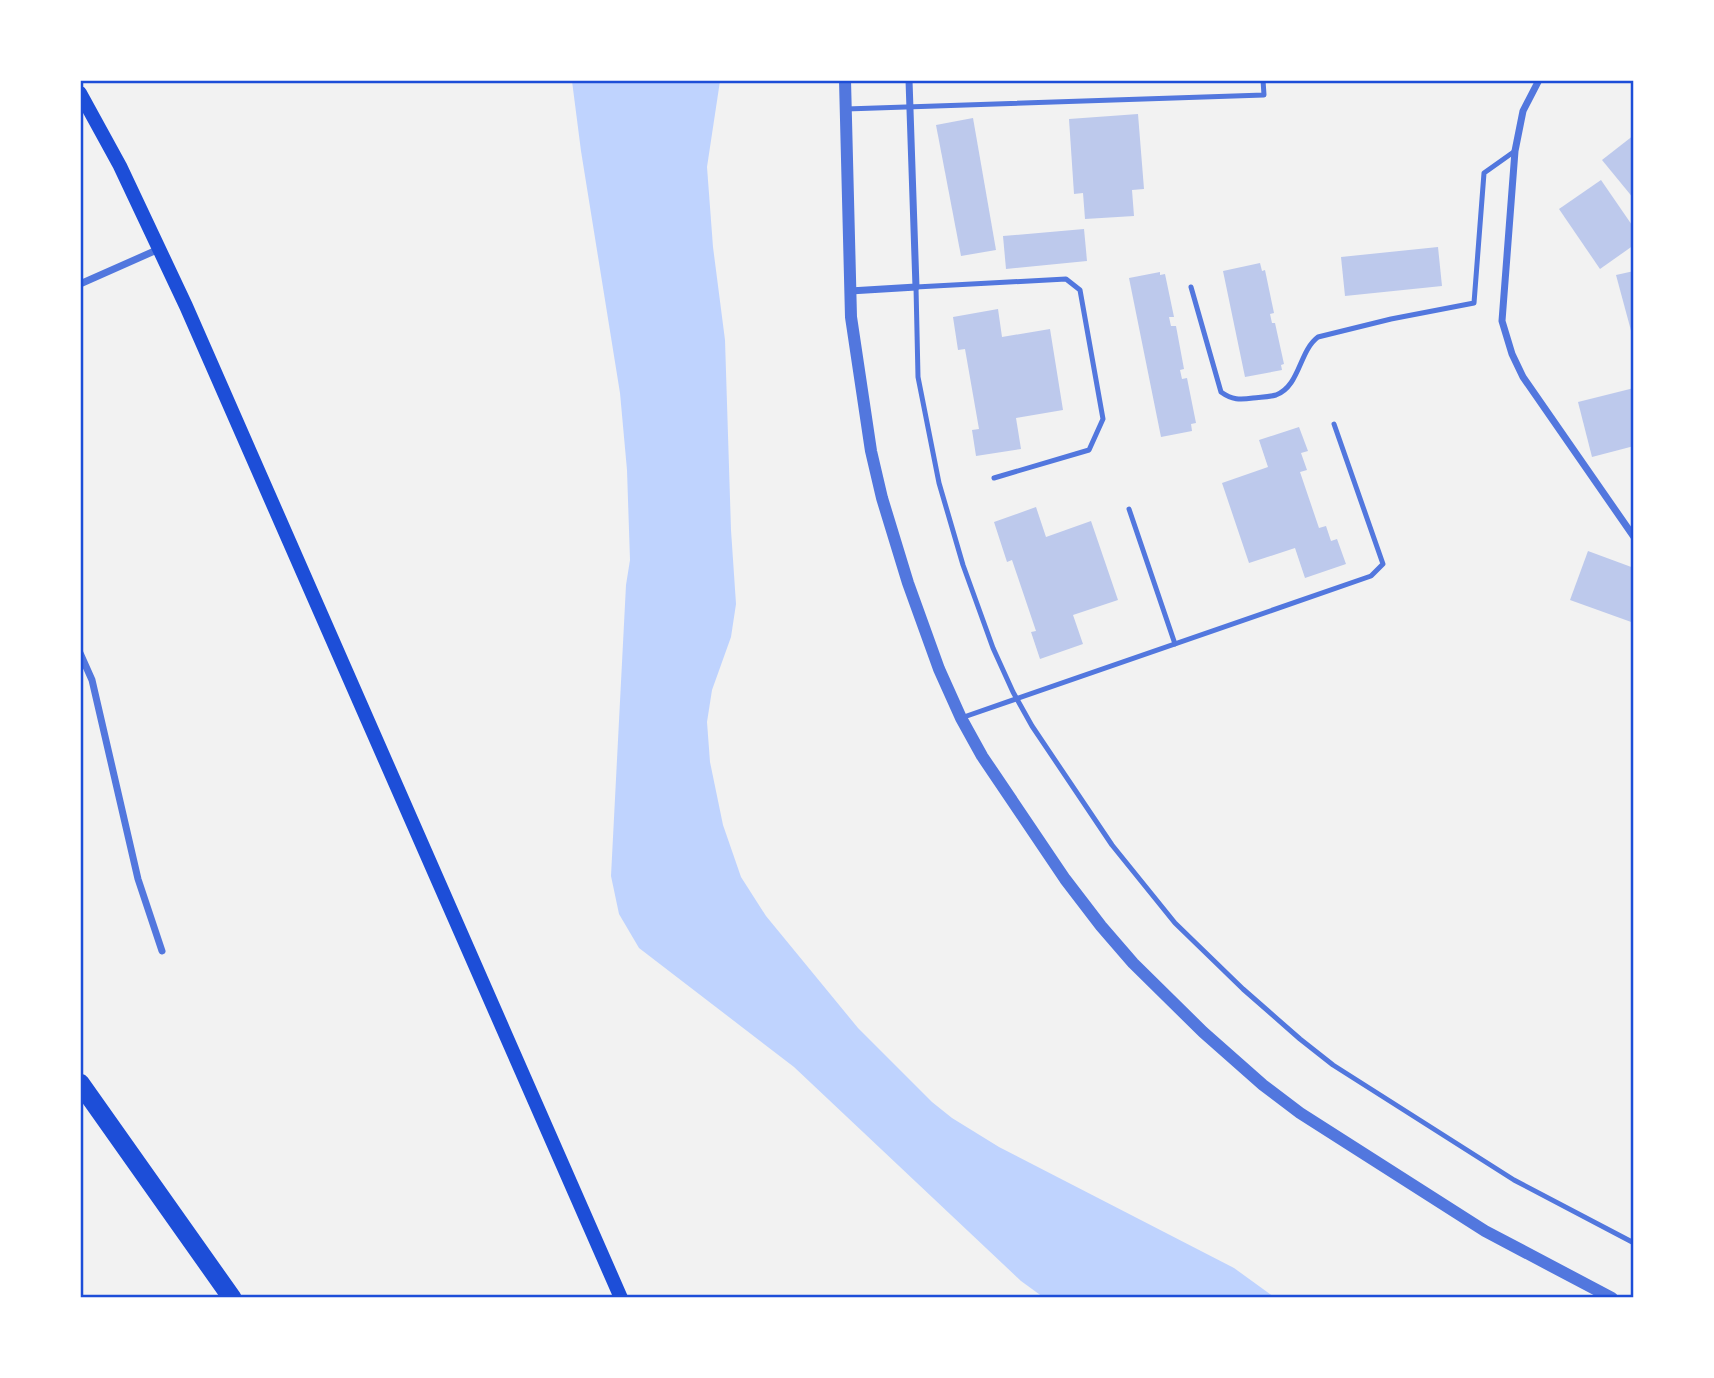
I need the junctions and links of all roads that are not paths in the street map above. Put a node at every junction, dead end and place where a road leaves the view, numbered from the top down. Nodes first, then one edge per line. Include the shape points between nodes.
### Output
1 (845, 80) edge
2 (909, 80) edge
3 (1264, 80) edge
4 (1539, 80) edge
5 (80, 93) edge
6 (910, 107) junction
7 (846, 109) junction
8 (1515, 151) junction
9 (159, 249) junction
10 (80, 284) edge
11 (916, 287) junction
12 (1191, 287) dead end
13 (850, 291) junction
14 (1334, 424) dead end
15 (994, 478) dead end
16 (1129, 509) dead end
17 (1633, 537) edge
18 (1175, 644) junction
19 (80, 653) edge
20 (1017, 699) junction
21 (961, 718) junction
22 (162, 951) dead end
23 (80, 1083) edge
24 (1633, 1243) edge
25 (232, 1297) edge
26 (621, 1297) edge
27 (1612, 1297) edge

1 - 7 street
2 - 6 street
3 - 6 lane via 1264,95
4 - 8 street via 1523,111
5 - 9 main road
6 - 7 lane
6 - 11 street
7 - 13 street
8 - 12 lane via 1484,173 1474,303 1318,337 1290,384 1275,395 1239,400 1221,392
8 - 17 street via 1502,321 1523,377
9 - 10 street
9 - 26 main road
11 - 13 street
11 - 15 lane via 1066,279 1080,290 1103,419 1089,450
11 - 20 lane via 918,377 939,483 963,565
13 - 21 street via 860,386 882,498 908,583
14 - 18 lane via 1383,564 1371,576
16 - 18 lane
18 - 20 lane
19 - 22 street via 92,680 138,879
20 - 21 lane
20 - 24 lane via 1077,795 1146,890 1252,998 1334,1065 1514,1180
21 - 27 street via 1029,827 1101,926 1203,1032 1263,1085 1312,1120 1485,1231
23 - 25 highway

